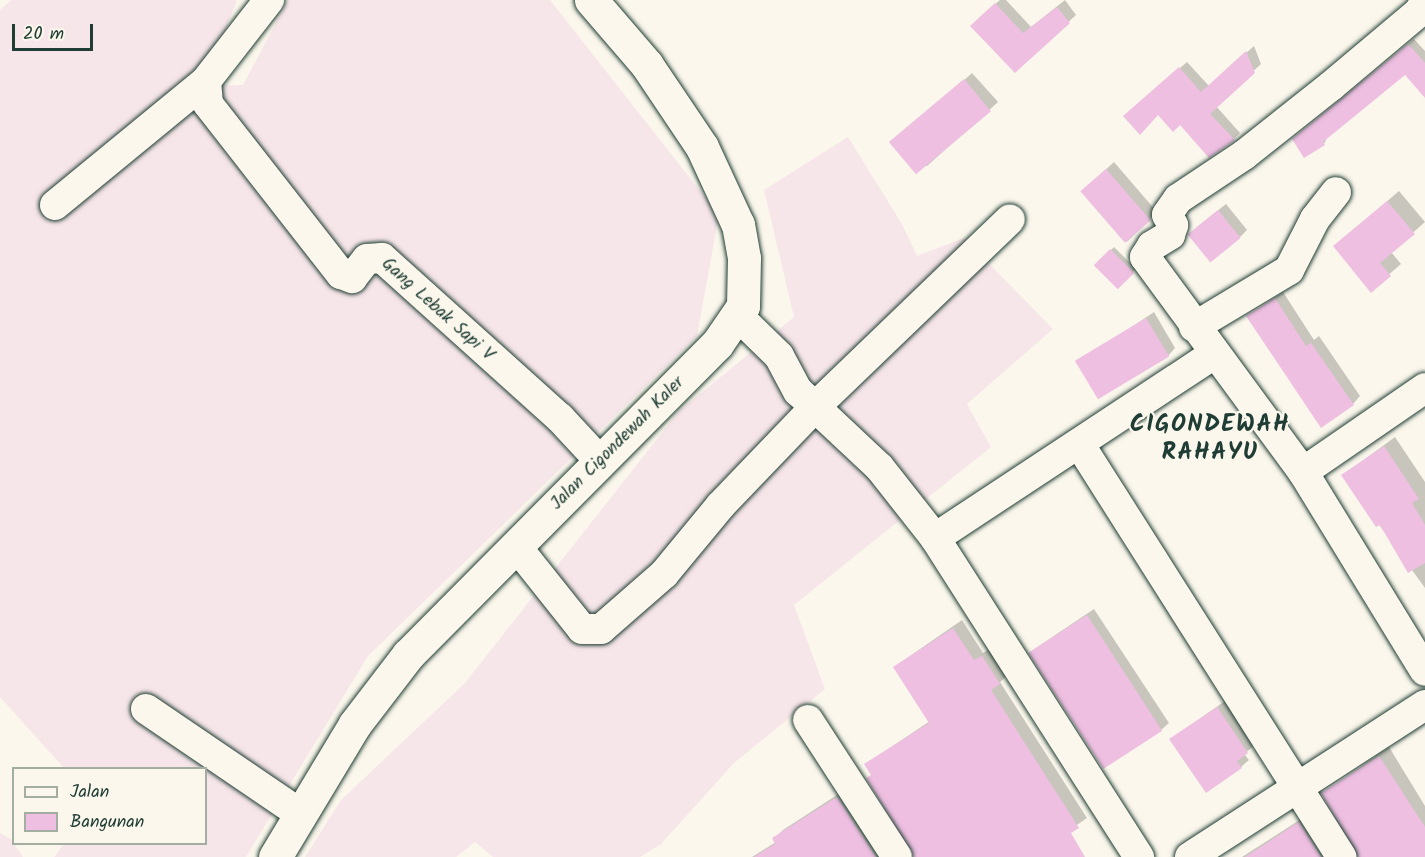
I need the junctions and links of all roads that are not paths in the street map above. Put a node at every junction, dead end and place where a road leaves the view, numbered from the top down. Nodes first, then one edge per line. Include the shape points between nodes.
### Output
1 (269, 0) edge
2 (591, 0) edge
3 (1425, 2) edge
4 (206, 81) junction
5 (1336, 192) dead end
6 (55, 205) dead end
7 (1010, 219) dead end
8 (738, 316) junction
9 (1194, 327) junction
10 (1214, 354) junction
11 (1425, 388) edge
12 (816, 406) junction
13 (1080, 445) junction
14 (600, 461) junction
15 (1303, 472) junction
16 (935, 538) junction
17 (516, 546) junction
18 (1425, 671) edge
19 (1425, 705) edge
20 (146, 709) dead end
21 (808, 720) dead end
22 (1296, 787) junction
23 (299, 813) junction
24 (275, 857) edge
25 (897, 857) edge
26 (1139, 857) edge
27 (1190, 857) edge
28 (1341, 857) edge

1 - 4 street
2 - 8 main road, Jalan Cigondewah Kaler via 647,65 702,147 738,225 745,293
3 - 9 street via 1331,86 1244,155 1178,199 1169,210 1173,229 1145,256
4 - 6 street
4 - 14 street, Gang Lebak Sapi V via 208,104 341,274 352,278 367,259 382,258 560,418
5 - 9 street via 1315,219 1289,270
7 - 12 street
8 - 12 street via 779,356 789,380
8 - 14 main road, Jalan Cigondewah Kaler via 717,344
9 - 10 street
10 - 13 street
10 - 15 street
11 - 15 street
12 - 16 street via 880,468
12 - 17 street via 721,505 664,574 601,629 582,629
13 - 16 street
13 - 22 street
14 - 17 main road, Jalan Cigondewah Kaler
15 - 18 street
16 - 26 street
17 - 23 main road, Jalan Cigondewah Kaler via 408,656 355,724
19 - 22 street
20 - 23 street
21 - 25 street
22 - 27 street
22 - 28 street
23 - 24 main road, Jalan Cigondewah Kaler

